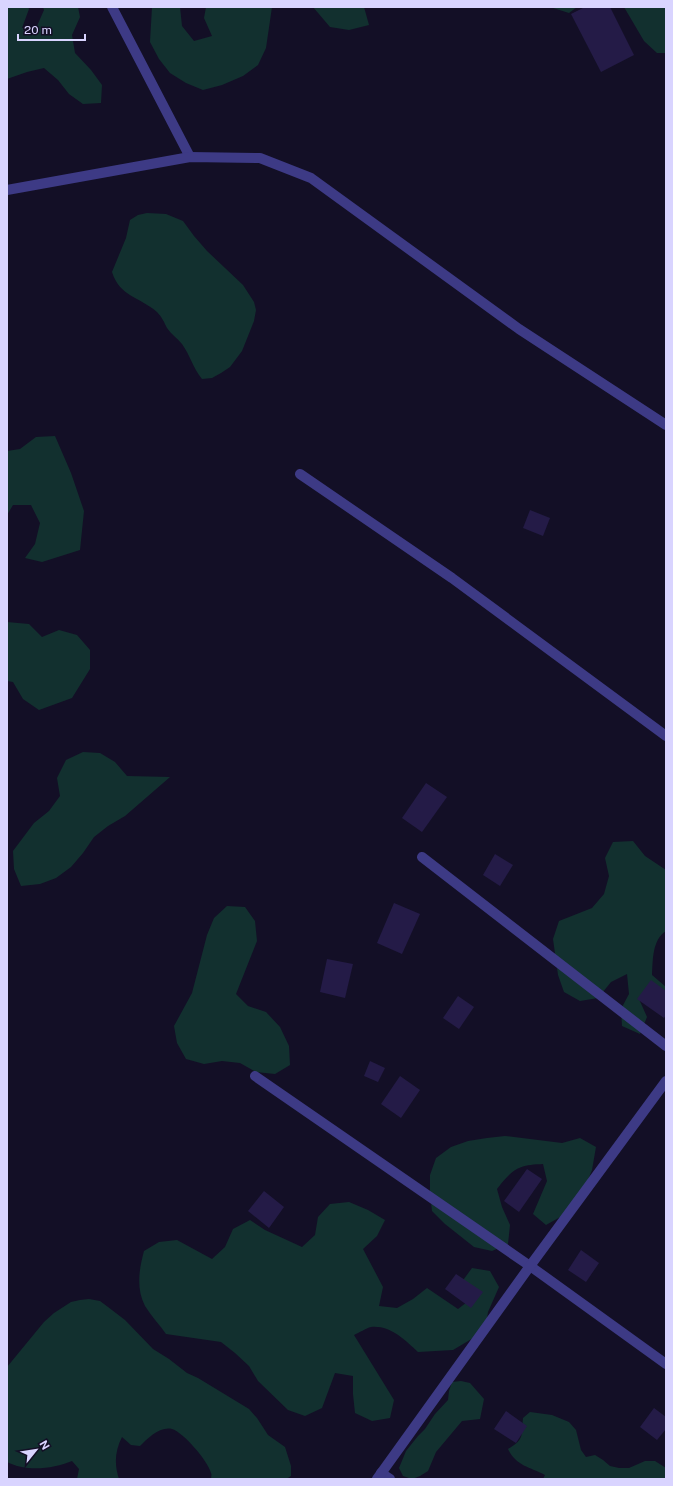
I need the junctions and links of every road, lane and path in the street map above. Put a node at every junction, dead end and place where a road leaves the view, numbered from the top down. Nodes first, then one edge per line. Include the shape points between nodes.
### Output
1 (112, 7) edge
2 (190, 157) junction
3 (7, 190) edge
4 (666, 425) edge
5 (300, 474) dead end
6 (666, 736) edge
7 (422, 857) dead end
8 (666, 1046) edge
9 (255, 1076) dead end
10 (666, 1081) edge
11 (530, 1266) junction
12 (666, 1364) edge
13 (383, 1477) edge

1 - 2 street
2 - 3 street
2 - 4 street via 260,158 311,178 519,329
5 - 6 street via 452,578
7 - 8 street
9 - 11 street
10 - 11 street
11 - 12 street
11 - 13 street

